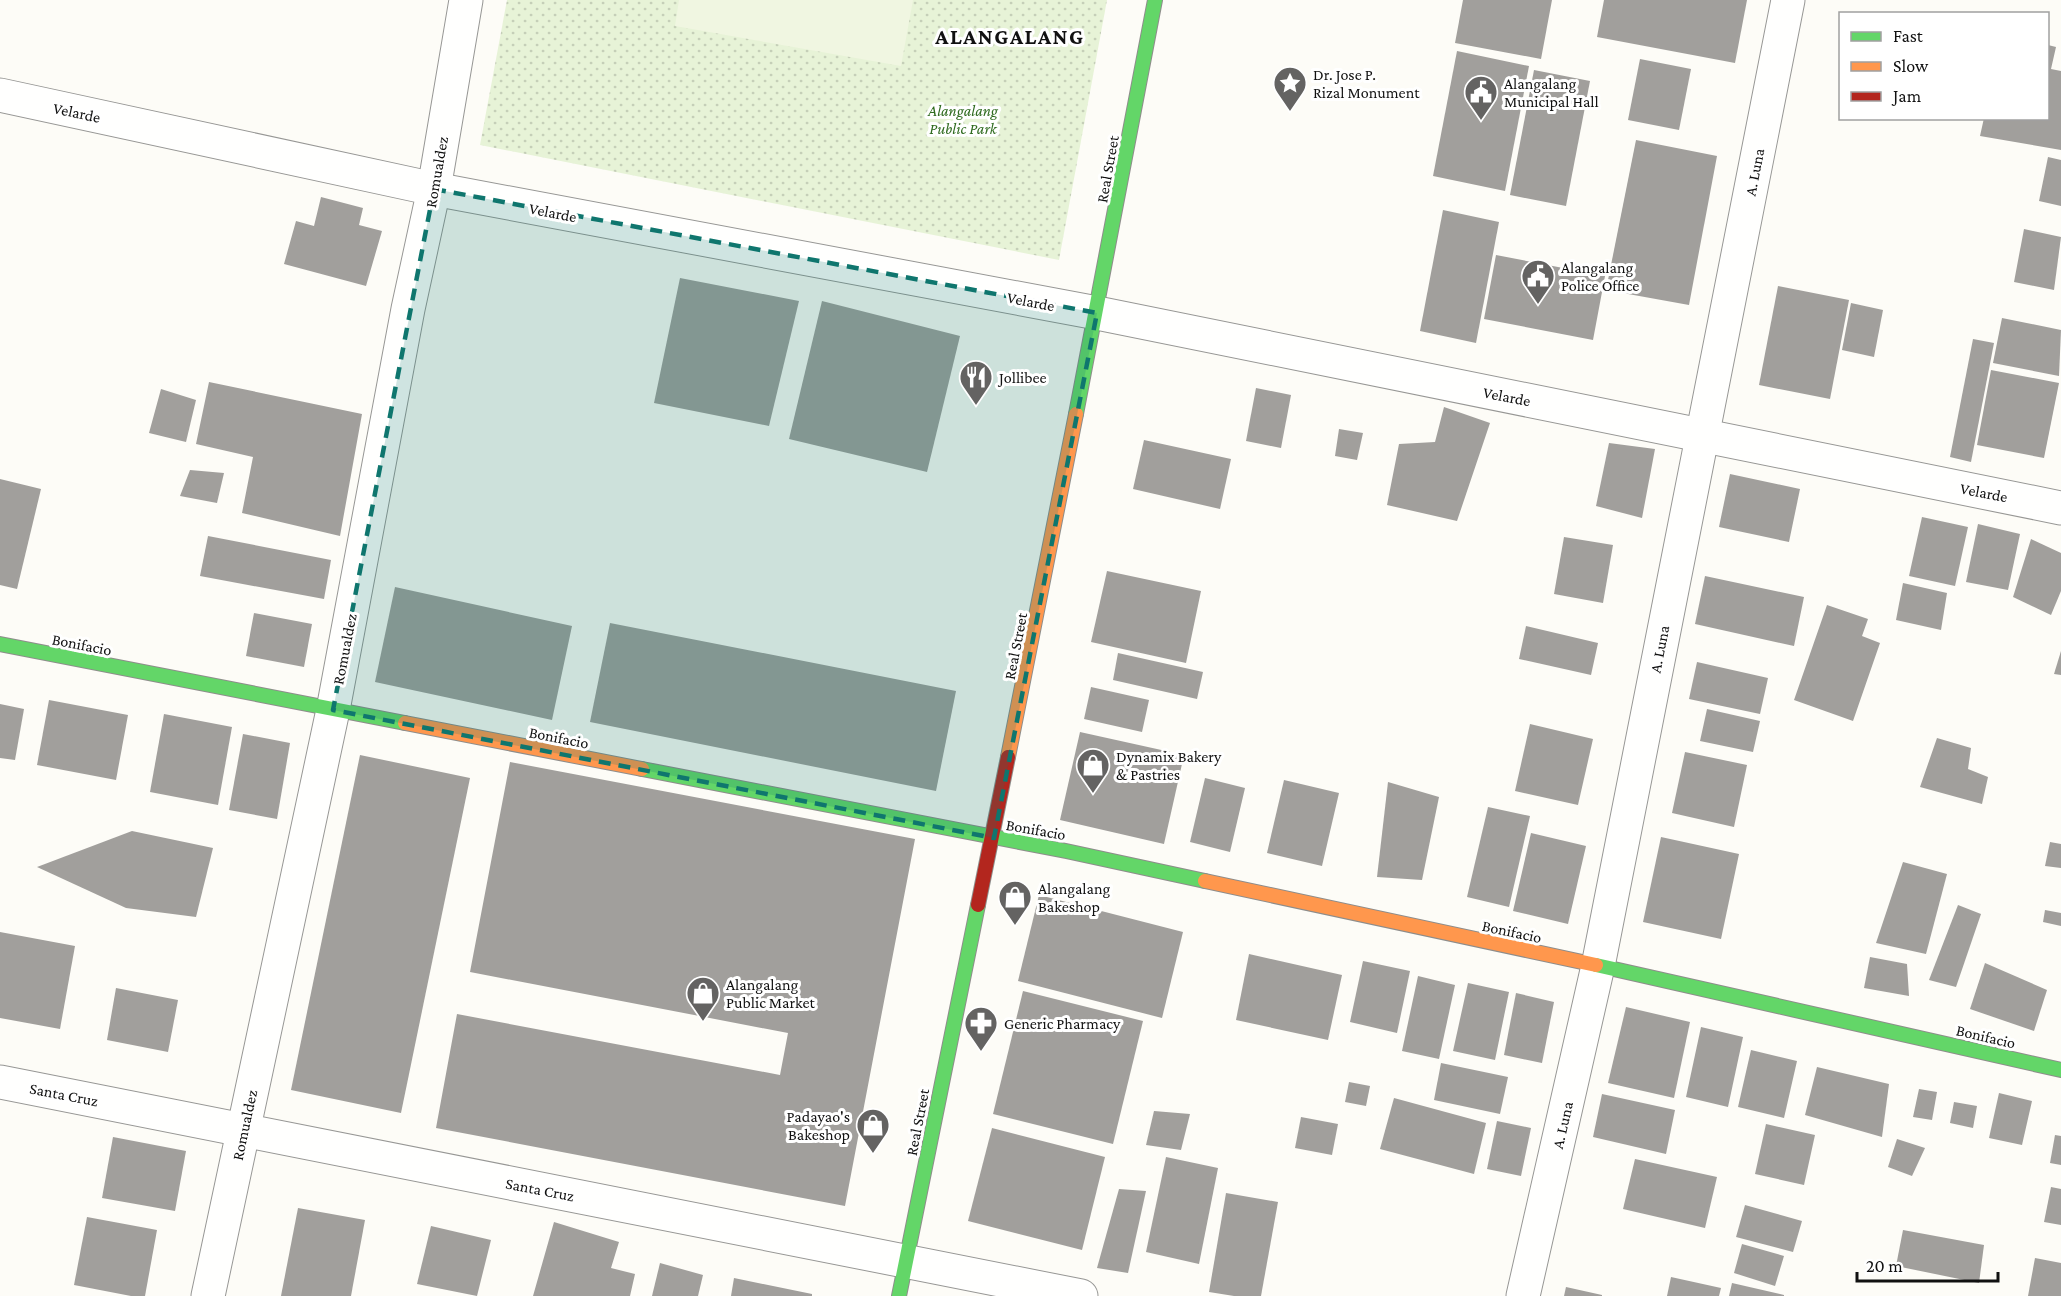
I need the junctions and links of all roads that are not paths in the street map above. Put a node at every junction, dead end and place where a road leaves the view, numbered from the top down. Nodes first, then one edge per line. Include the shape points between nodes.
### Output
1 (466, 0) edge
2 (1155, 0) edge
3 (1788, 0) edge
4 (0, 95) edge
5 (434, 189) junction
6 (1097, 313) junction
7 (1701, 435) junction
8 (2061, 508) edge
9 (0, 644) edge
10 (333, 710) junction
11 (994, 838) junction
12 (1598, 966) junction
13 (2061, 1070) edge
14 (0, 1082) edge
15 (243, 1130) junction
16 (906, 1262) junction
17 (208, 1296) edge
18 (899, 1296) edge
19 (1081, 1296) edge
20 (1523, 1296) edge

1 - 5 street, Romualdez
2 - 6 main road, Real Street
3 - 7 street, A. Luna
4 - 5 street, Velarde
5 - 6 street, Velarde
5 - 10 street, Romualdez
6 - 7 street, Velarde
6 - 11 main road, Real Street
7 - 8 street, Velarde
7 - 12 street, A. Luna
9 - 10 main road, Bonifacio
10 - 11 main road, Bonifacio
10 - 15 street, Romualdez
11 - 12 main road, Bonifacio
11 - 16 main road, Real Street
12 - 13 main road, Bonifacio
12 - 20 street, A. Luna
14 - 15 street, Santa Cruz
15 - 16 street, Santa Cruz
15 - 17 street, Romualdez
16 - 18 main road, Real Street
16 - 19 street, Santa Cruz

